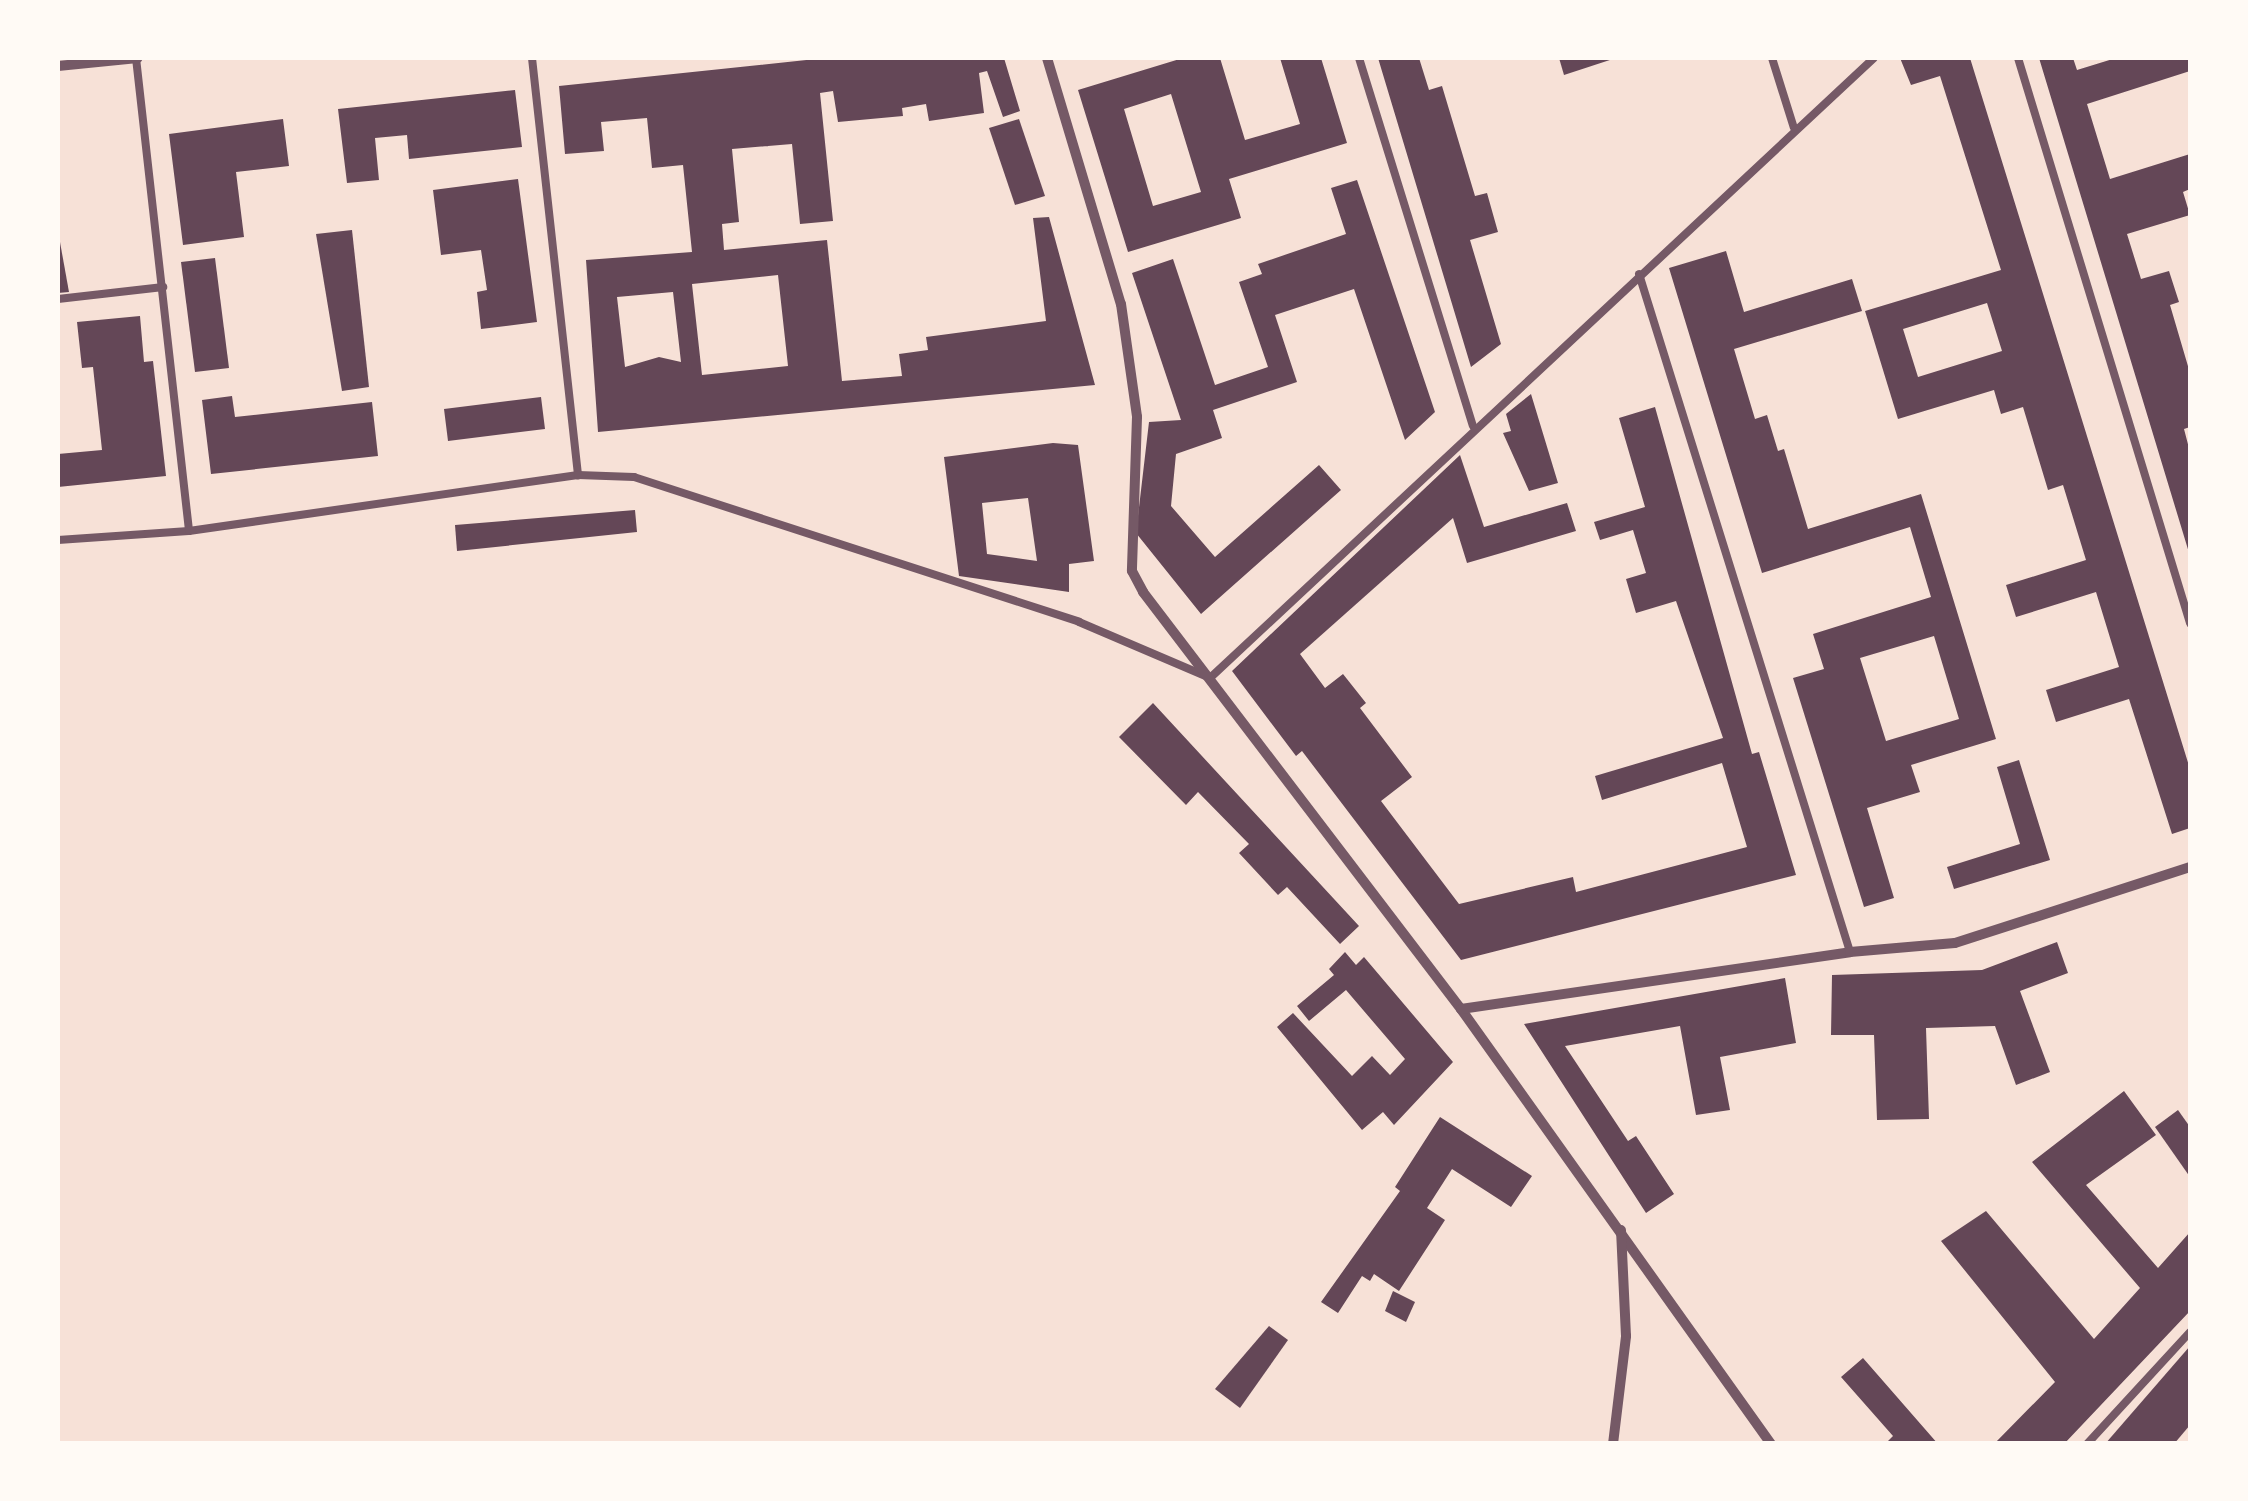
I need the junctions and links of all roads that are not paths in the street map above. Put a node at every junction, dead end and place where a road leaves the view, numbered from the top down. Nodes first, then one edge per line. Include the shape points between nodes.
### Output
1 (137, 58) edge
2 (532, 58) edge
3 (1047, 58) edge
4 (1359, 58) edge
5 (1772, 58) edge
6 (1874, 58) edge
7 (2018, 58) edge
8 (58, 66) edge
9 (1794, 128) junction
10 (1639, 274) junction
11 (163, 287) junction
12 (58, 299) edge
13 (1473, 426) junction
14 (578, 474) junction
15 (188, 531) junction
16 (58, 540) edge
17 (2190, 623) edge
18 (1210, 678) junction
19 (2190, 867) edge
20 (1850, 952) junction
21 (1461, 1009) junction
22 (1621, 1229) junction
23 (2190, 1332) edge
24 (1613, 1444) edge
25 (1771, 1444) edge
26 (2087, 1444) edge

1 - 8 street
1 - 11 lane
2 - 14 lane
3 - 18 street via 1121,304 1137,417 1132,571
4 - 13 lane
5 - 9 lane
6 - 9 lane
7 - 17 lane
9 - 10 lane
10 - 13 lane
10 - 20 lane
11 - 12 lane
11 - 15 lane
13 - 18 lane
14 - 15 lane
14 - 18 lane via 634,477 1079,622
15 - 16 lane
18 - 21 street
19 - 20 street via 1955,943
20 - 21 street
21 - 22 street
22 - 24 street via 1626,1336
22 - 25 street
23 - 26 lane

